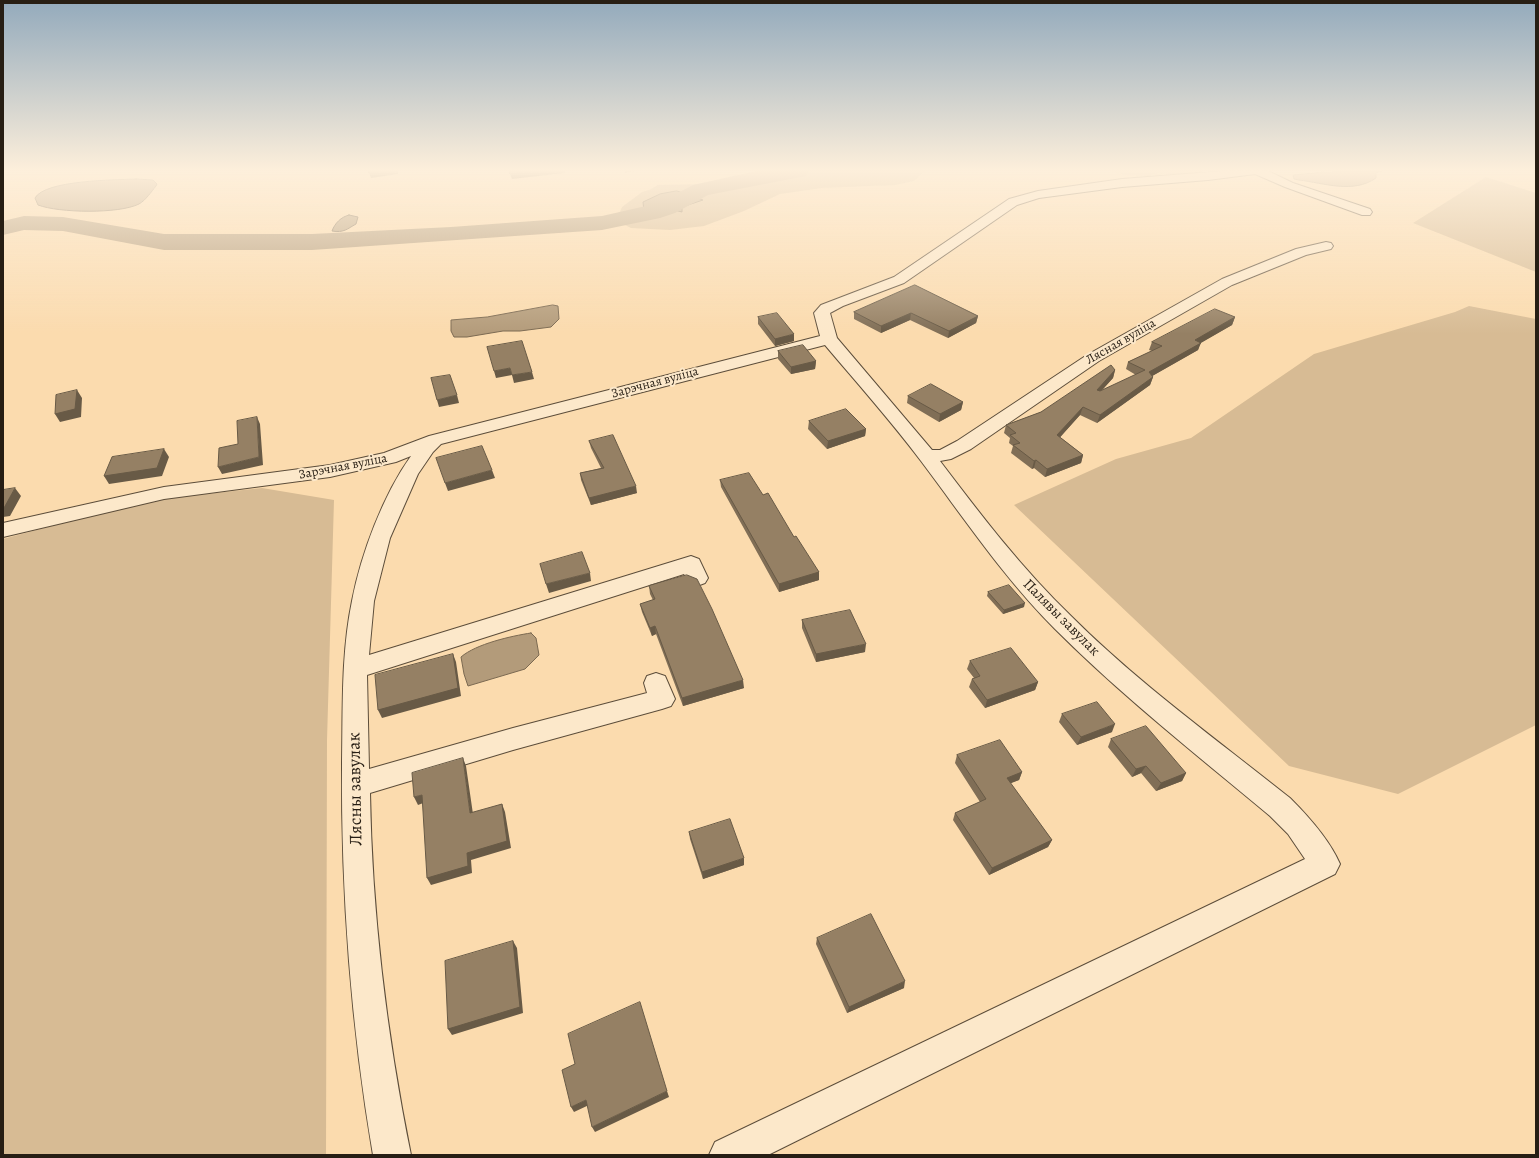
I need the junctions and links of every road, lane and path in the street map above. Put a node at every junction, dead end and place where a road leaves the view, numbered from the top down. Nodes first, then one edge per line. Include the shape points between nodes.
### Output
1 (979, 225) edge
2 (1326, 246) dead end
3 (829, 339) junction
4 (435, 440) junction
5 (927, 456) junction
6 (3, 530) edge
7 (697, 578) edge
8 (355, 669) junction
9 (656, 683) dead end
10 (355, 785) junction
11 (392, 1155) edge
12 (728, 1155) edge

1 - 3 street via 899,280 826,308 822,313
2 - 5 street, Лясная вуліца via 1301,252 1227,282 1093,358 964,445 944,455
3 - 4 street, Зарэчная вуліца
3 - 5 street, Палявы завулак
4 - 6 street, Зарэчная вуліца via 389,458 337,469 164,493
4 - 8 street, Лясны завулак via 426,448 408,474 380,538 364,601
5 - 12 street, Палявы завулак via 1019,576 1063,623 1144,697 1280,807 1298,825 1325,864
7 - 8 street via 691,564
8 - 10 street, Лясны завулак
9 - 10 street via 662,699
10 - 11 street, Лясны завулак via 363,948 379,1084

